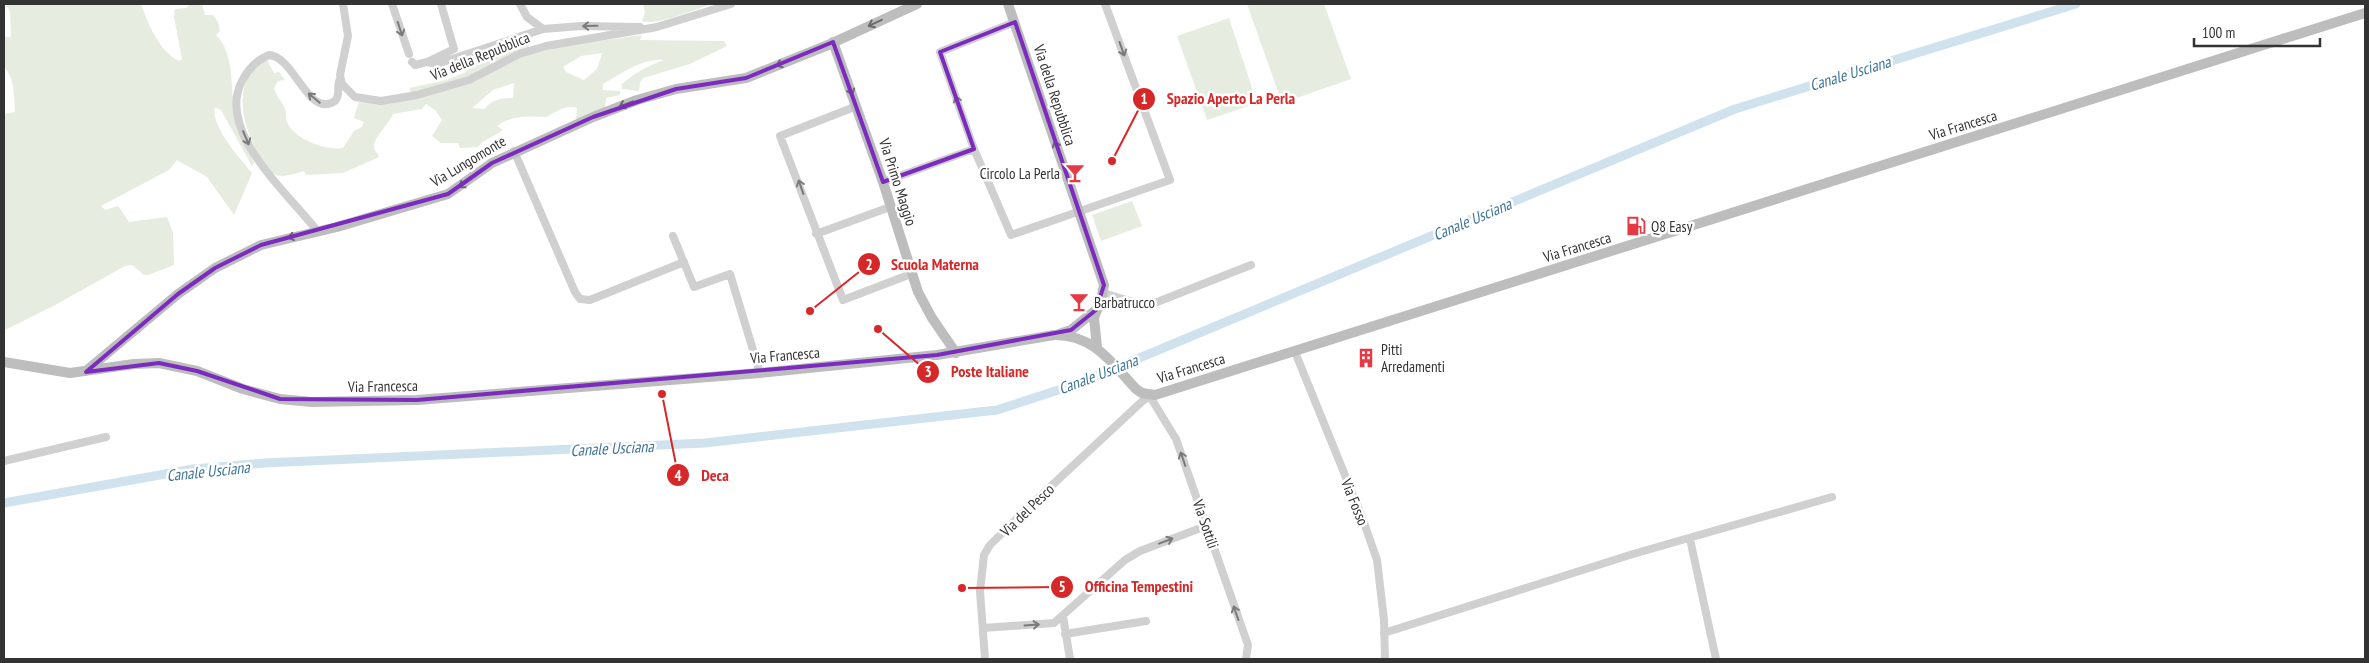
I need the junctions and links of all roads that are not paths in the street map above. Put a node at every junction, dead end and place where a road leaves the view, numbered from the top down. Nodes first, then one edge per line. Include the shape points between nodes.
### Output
1 (343, 4) edge
2 (392, 4) edge
3 (441, 4) edge
4 (520, 4) edge
5 (731, 4) edge
6 (917, 4) edge
7 (1008, 4) edge
8 (1105, 4) edge
9 (2365, 14) edge
10 (1015, 22) junction
11 (657, 27) junction
12 (543, 29) junction
13 (831, 44) junction
14 (408, 54) dead end
15 (412, 62) dead end
16 (427, 62) junction
17 (340, 79) junction
18 (857, 106) junction
19 (974, 149) junction
20 (514, 151) junction
21 (883, 182) junction
22 (890, 207) junction
23 (1079, 211) junction
24 (318, 232) junction
25 (816, 234) junction
26 (673, 236) dead end
27 (684, 262) junction
28 (1251, 265) dead end
29 (912, 274) junction
30 (1103, 293) junction
31 (1092, 315) junction
32 (1054, 335) junction
33 (1082, 339) junction
34 (1097, 348) junction
35 (1296, 352) junction
36 (956, 353) junction
37 (4, 362) edge
38 (86, 372) junction
39 (760, 373) junction
40 (1149, 395) junction
41 (106, 437) dead end
42 (4, 461) edge
43 (1832, 497) dead end
44 (1206, 526) junction
45 (1690, 539) junction
46 (1063, 616) junction
47 (1146, 621) dead end
48 (983, 628) junction
49 (1384, 633) junction
50 (1065, 634) junction
51 (985, 659) edge
52 (1070, 659) edge
53 (1246, 659) edge
54 (1385, 659) edge
55 (1716, 659) edge

1 - 17 street via 348,36
2 -> 14 street
3 - 16 street via 454,49
4 - 12 street via 527,17
5 - 11 street, Via della Repubblica
6 -> 13 main road, Via Lungomonte
7 - 10 main road, Via della Repubblica
8 -> 23 street via 1170,180
9 - 35 main road, Via Francesca
19 -> 10 street via 940,52
23 -> 10 main road, Via della Repubblica
11 -> 12 street, Via della Repubblica
11 - 17 street, Via della Repubblica via 546,46 519,54 469,80 404,98 360,99 350,94
12 - 16 street, Via della Repubblica via 464,57 433,65
13 -> 18 main road, Via Primo Maggio
13 -> 20 main road, Via Lungomonte via 746,78 676,89 637,100
15 - 16 street, Via della Repubblica via 415,65
17 -> 24 street via 336,85 338,95 335,101 319,103 283,60 269,55 247,72 237,96 241,127 254,155
18 - 21 main road, Via Primo Maggio
25 -> 18 street via 780,136
19 - 21 street
19 - 23 street via 1011,235
20 -> 24 main road, Via Lungomonte via 492,162 448,194
20 - 27 street via 580,298 590,300
21 - 22 main road, Via Primo Maggio
22 - 25 street
22 - 29 main road, Via Primo Maggio
23 - 30 main road, Via della Repubblica via 1104,286
24 -> 38 main road, Via Lungomonte via 261,245 216,268 178,294
25 - 29 street via 843,300
26 - 27 street
27 - 39 street via 694,287 730,274
28 - 30 street via 1147,306
29 - 36 main road, Via Primo Maggio via 928,312
30 - 31 main road
31 - 32 main road via 1071,330
31 - 33 main road
31 - 34 main road
32 - 33 main road, Via Francesca
32 - 36 main road, Via Francesca
33 - 34 main road, Via Francesca
34 - 40 main road, Via Francesca via 1136,389
35 - 40 main road, Via Francesca via 1165,393
35 - 49 street, Via Fosso via 1377,560
36 - 39 main road, Via Francesca
37 - 38 main road, Via Francesca via 57,372
38 - 39 main road, Via Francesca via 145,363 168,364 262,395 312,402 417,400
44 -> 40 street, Via Sottili via 1176,439
40 - 48 street, Via del Pesco via 990,545 981,570
41 - 42 street
43 - 45 street
46 -> 44 street via 1125,560
53 -> 44 street, Via Sottili via 1248,645
45 - 49 street
45 - 55 street
48 -> 46 street via 1054,623
46 - 50 street
47 - 50 street
48 - 51 street, Via del Pesco
49 - 54 street, Via Fosso
50 - 52 street

